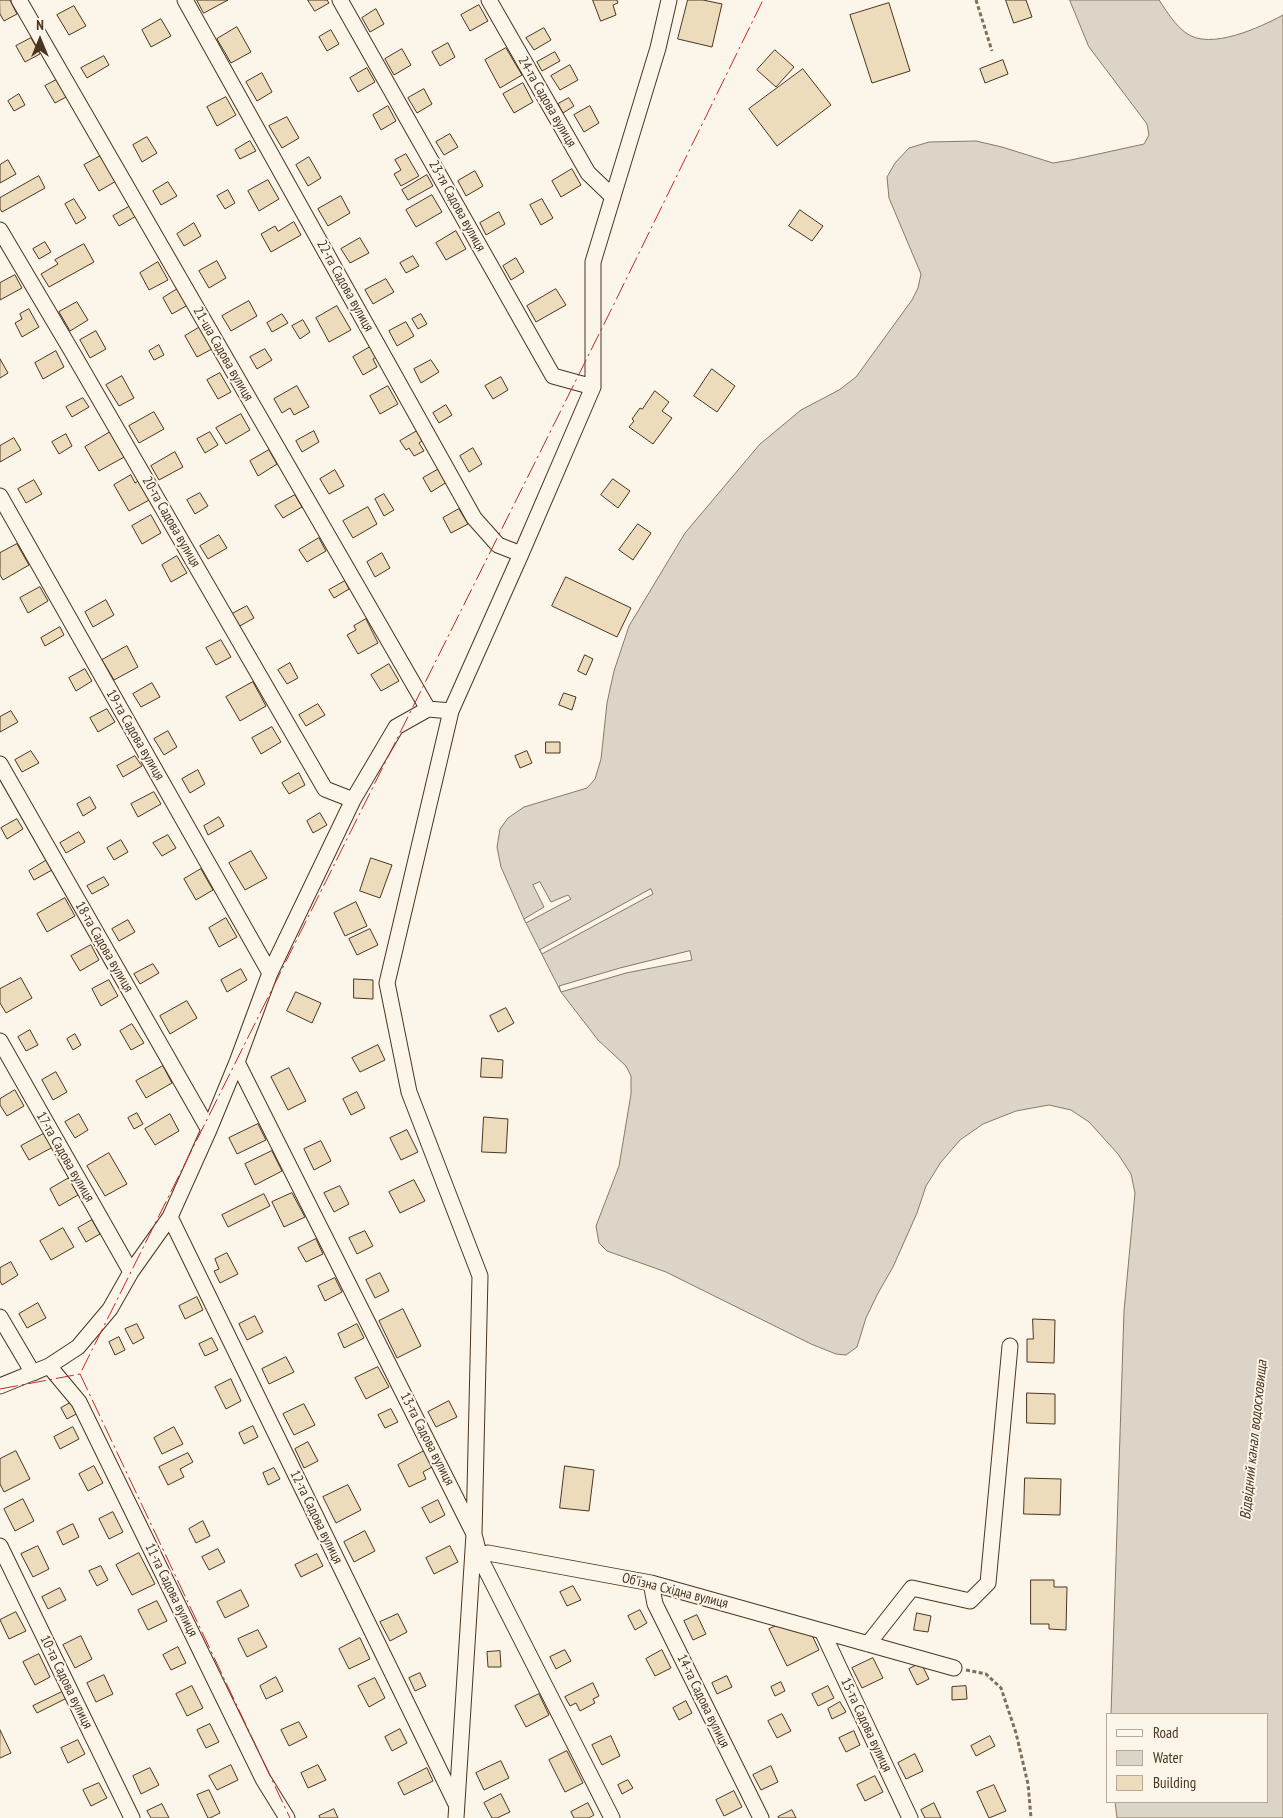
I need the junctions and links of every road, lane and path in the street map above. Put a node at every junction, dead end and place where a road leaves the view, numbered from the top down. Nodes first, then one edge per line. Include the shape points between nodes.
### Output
1 (19, 0) edge
2 (185, 0) edge
3 (340, 0) edge
4 (489, 0) edge
5 (669, 0) edge
6 (976, 0) edge
7 (992, 51) dead end
8 (613, 197) junction
9 (0, 230) edge
10 (593, 387) junction
11 (0, 496) edge
12 (522, 554) junction
13 (428, 709) junction
14 (451, 711) junction
15 (0, 764) edge
16 (353, 800) junction
17 (270, 973) junction
18 (0, 1041) edge
19 (238, 1062) junction
20 (209, 1130) junction
21 (170, 1217) junction
22 (131, 1272) junction
23 (0, 1317) edge
24 (1010, 1346) dead end
25 (49, 1366) junction
26 (33, 1373) junction
27 (0, 1386) edge
28 (474, 1534) junction
29 (0, 1546) edge
30 (480, 1558) junction
31 (651, 1583) junction
32 (822, 1631) junction
33 (868, 1644) junction
34 (954, 1668) joint
35 (458, 1814) edge
36 (132, 1818) edge
37 (287, 1818) edge
38 (612, 1818) edge
39 (761, 1818) edge
40 (910, 1818) edge
41 (1032, 1818) edge

1 - 13 street, 21-ша Садова вулиця
2 - 12 street, 22-га Садова вулиця via 474,518 498,546
3 - 10 street, 23-тя Садова вулиця via 553,376
4 - 8 street, 24-та Садова вулиця via 588,173
5 - 8 street via 658,48
6 - 7 path
8 - 10 street via 593,262
9 - 16 street, 20-та Садова вулиця via 325,789
10 - 12 street
11 - 17 street, 19-та Садова вулиця
12 - 14 street
13 - 14 street
13 - 16 street via 396,727
14 - 28 street via 387,983 409,1092 480,1276
15 - 20 street, 18-та Садова вулиця
16 - 17 street
17 - 19 street
18 - 22 street, 17-та Садова вулиця
19 - 20 street
19 - 28 street, 13-та Садова вулиця
20 - 21 street
21 - 22 street
21 - 35 street, 12-та Садова вулиця
22 - 25 street via 110,1309 78,1347
23 - 26 street
24 - 33 street via 988,1583 970,1601 912,1588
25 - 26 street
25 - 37 street, 11-та Садова вулиця via 79,1402 263,1779
26 - 27 street
28 - 30 street, 13-та Садова вулиця
28 - 35 street
29 - 36 street, 10-та Садова вулиця
30 - 31 street, Обʼїзна Східна вулиця via 488,1553
30 - 38 street, 13-та Садова вулиця
31 - 32 street, Обʼїзна Східна вулиця
31 - 39 street, 14-та Садова вулиця via 655,1604
32 - 33 street, Обʼїзна Східна вулиця
32 - 40 street, 15-та Садова вулиця
33 - 34 street, Обʼїзна Східна вулиця
34 - 41 path via 986,1674 1001,1688 1016,1733

